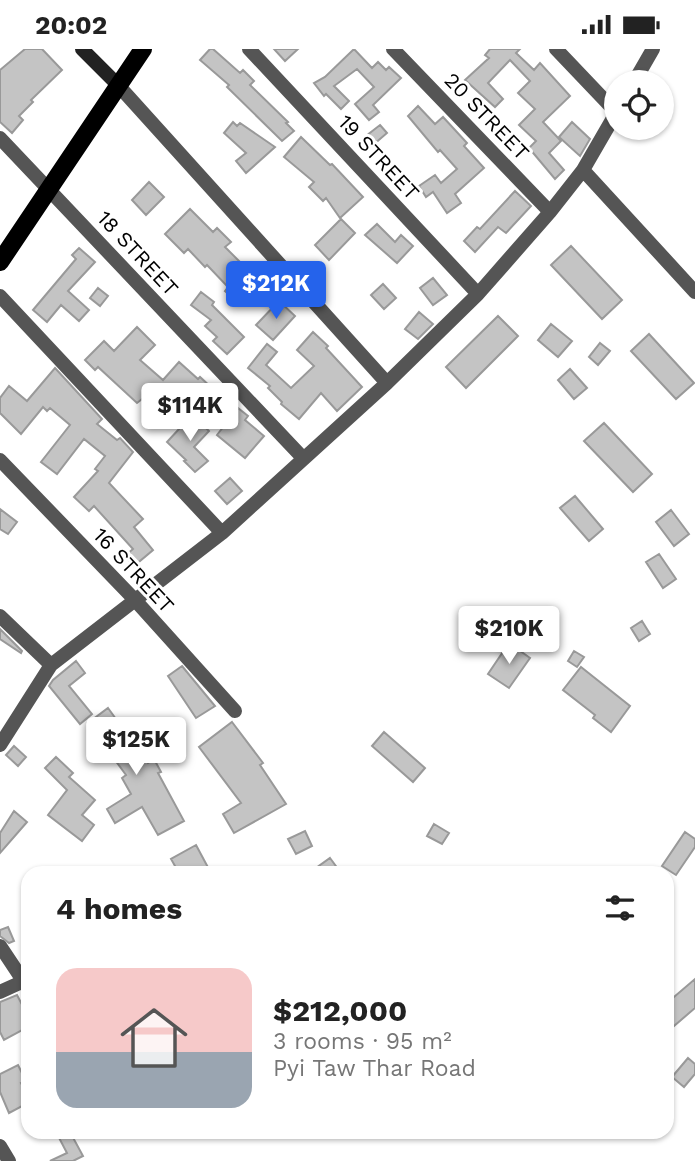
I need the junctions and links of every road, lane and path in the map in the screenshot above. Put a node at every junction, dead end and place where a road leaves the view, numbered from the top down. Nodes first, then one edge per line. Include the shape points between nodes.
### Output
1 (82, 49) edge
2 (143, 49) edge
3 (249, 49) edge
4 (393, 49) edge
5 (556, 49) edge
6 (653, 49) edge
7 (641, 70) edge
8 (117, 85) junction
9 (604, 99) edge
10 (604, 133) edge
11 (0, 138) edge
12 (583, 170) junction
13 (49, 190) junction
14 (550, 212) junction
15 (0, 263) edge
16 (695, 292) edge
17 (478, 295) junction
18 (0, 296) edge
19 (387, 383) junction
20 (303, 459) junction
21 (0, 460) edge
22 (222, 533) junction
23 (135, 600) junction
24 (0, 616) edge
25 (51, 665) junction
26 (235, 711) dead end
27 (0, 745) edge
28 (0, 946) edge
29 (21, 977) edge
30 (21, 986) edge
31 (0, 992) edge
32 (0, 1146) edge
33 (9, 1161) edge

1 - 8 street
2 - 8 main road
3 - 17 street, 19 STREET
4 - 14 street, 20 STREET
5 - 9 street
6 - 7 street
8 - 13 main road
8 - 19 street
10 - 12 street
11 - 13 street, 18 STREET
12 - 14 street
12 - 16 street
13 - 15 main road
13 - 20 street, 18 STREET
14 - 17 street
17 - 19 street
18 - 22 street
19 - 20 street
20 - 22 street
21 - 23 street, 16 STREET
22 - 23 street
23 - 25 street
23 - 26 street, 16 STREET
24 - 25 street
25 - 27 street
28 - 29 street
30 - 31 street
32 - 33 street

